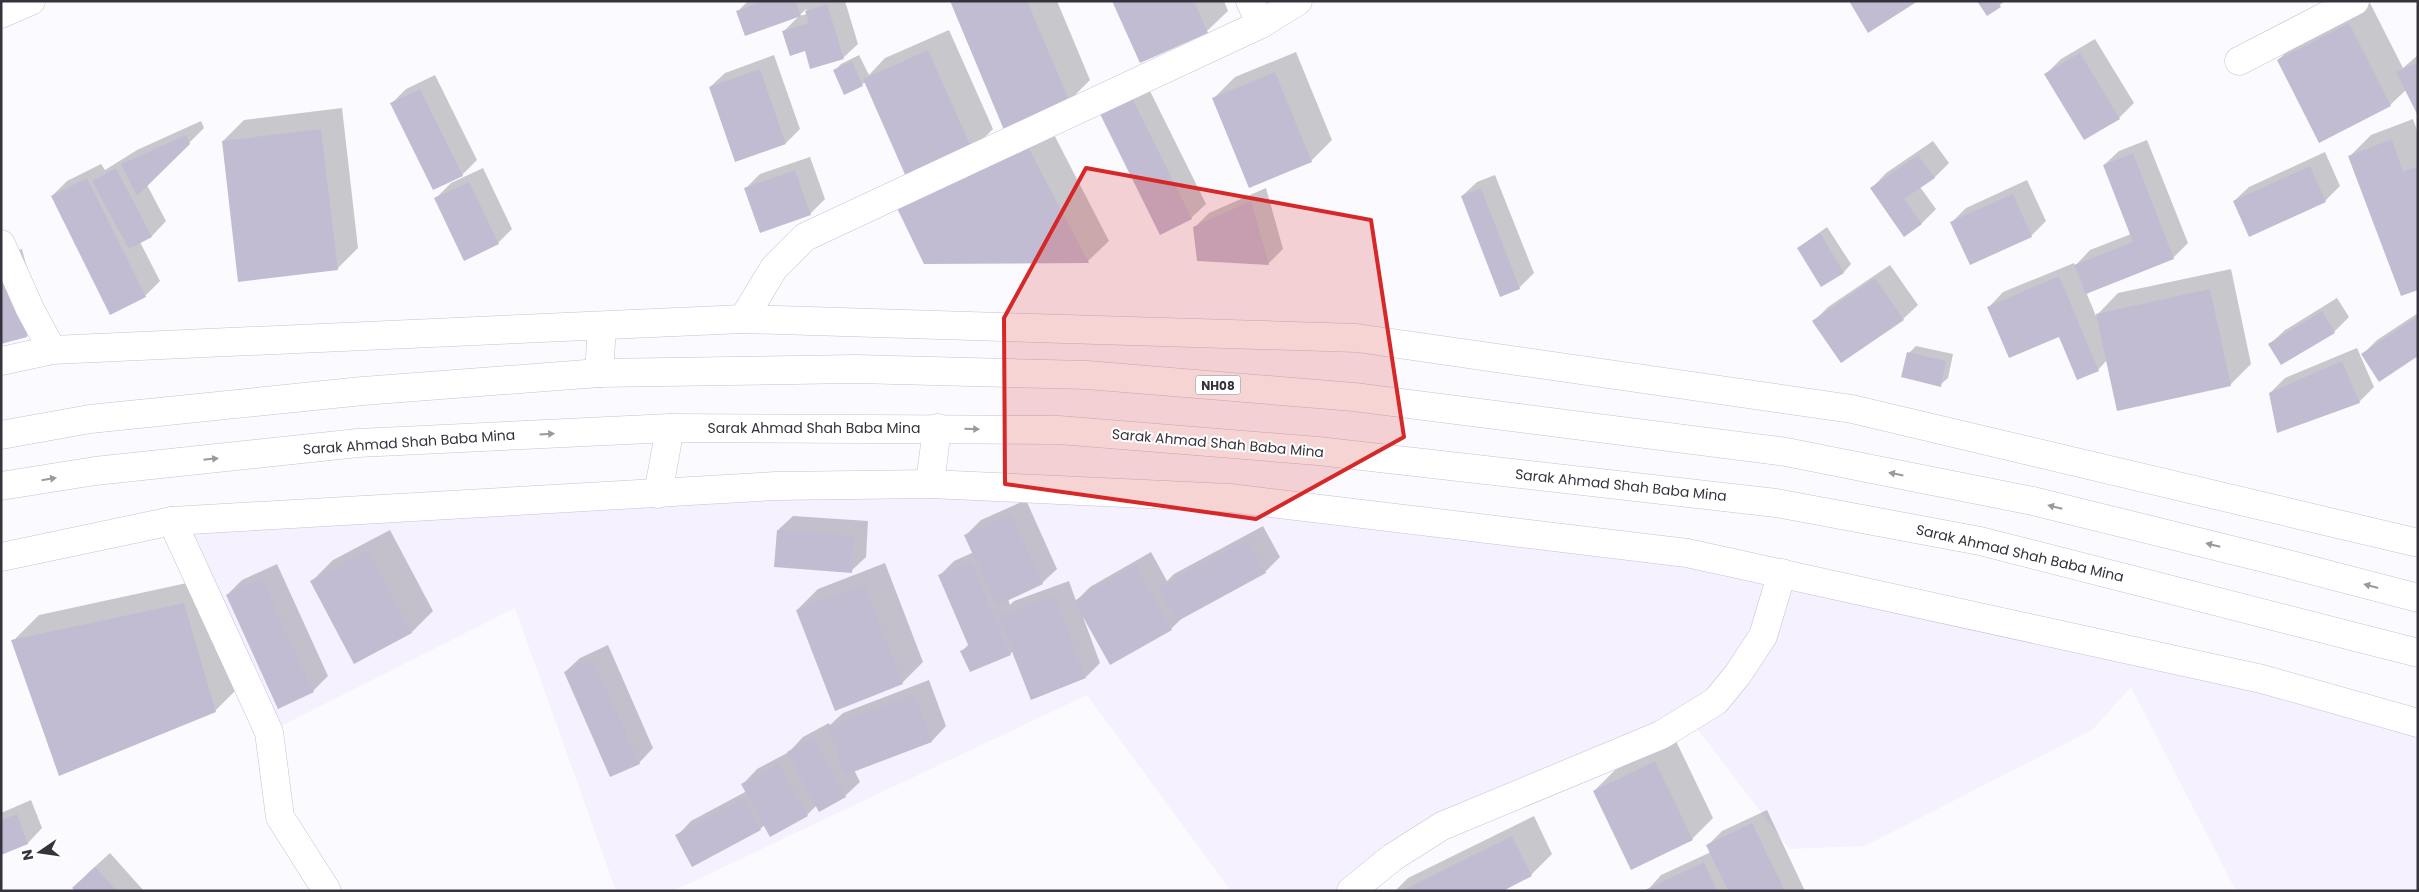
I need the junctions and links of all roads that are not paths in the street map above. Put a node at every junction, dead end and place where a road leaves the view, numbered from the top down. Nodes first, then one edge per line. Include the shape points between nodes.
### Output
1 (31, 1) edge
2 (1298, 1) edge
3 (2356, 1) edge
4 (1256, 13) edge
5 (1, 14) edge
6 (2239, 60) dead end
7 (1, 244) edge
8 (743, 319) junction
9 (602, 327) junction
10 (52, 350) junction
11 (1, 361) edge
12 (599, 373) junction
13 (670, 428) junction
14 (937, 428) junction
15 (1, 435) edge
16 (930, 484) junction
17 (1, 486) edge
18 (658, 494) junction
19 (172, 521) junction
20 (2418, 543) edge
21 (1, 557) edge
22 (1782, 573) junction
23 (2418, 598) edge
24 (2418, 653) edge
25 (2418, 723) edge
26 (327, 891) edge
27 (1351, 891) edge

1 - 5 main road
2 - 4 main road
3 - 6 main road
4 - 8 main road via 805,237 774,268
7 - 10 main road
8 - 9 main road
8 - 20 main road via 1357,338 1852,409
9 - 10 main road
9 - 12 main road
10 - 11 main road
12 - 15 main road, NH08 via 324,395 90,419
23 -> 12 main road, NH08 via 2033,501 1786,452 1354,396 1087,375 856,369
13 - 14 main road, Sarak Ahmad Shah Baba Mina
17 -> 13 main road, Sarak Ahmad Shah Baba Mina via 95,472 358,443
13 - 18 main road
14 - 16 main road
14 -> 24 main road, Sarak Ahmad Shah Baba Mina via 1059,430 1318,450 1776,503 1980,541
16 - 18 main road via 776,486
16 - 22 main road via 1230,498 1687,553
18 - 19 main road
19 - 21 main road
19 - 26 main road via 269,732 280,817
22 - 25 main road via 2262,679
22 - 27 main road via 1763,636 1716,701 1661,735 1442,826 1393,857

